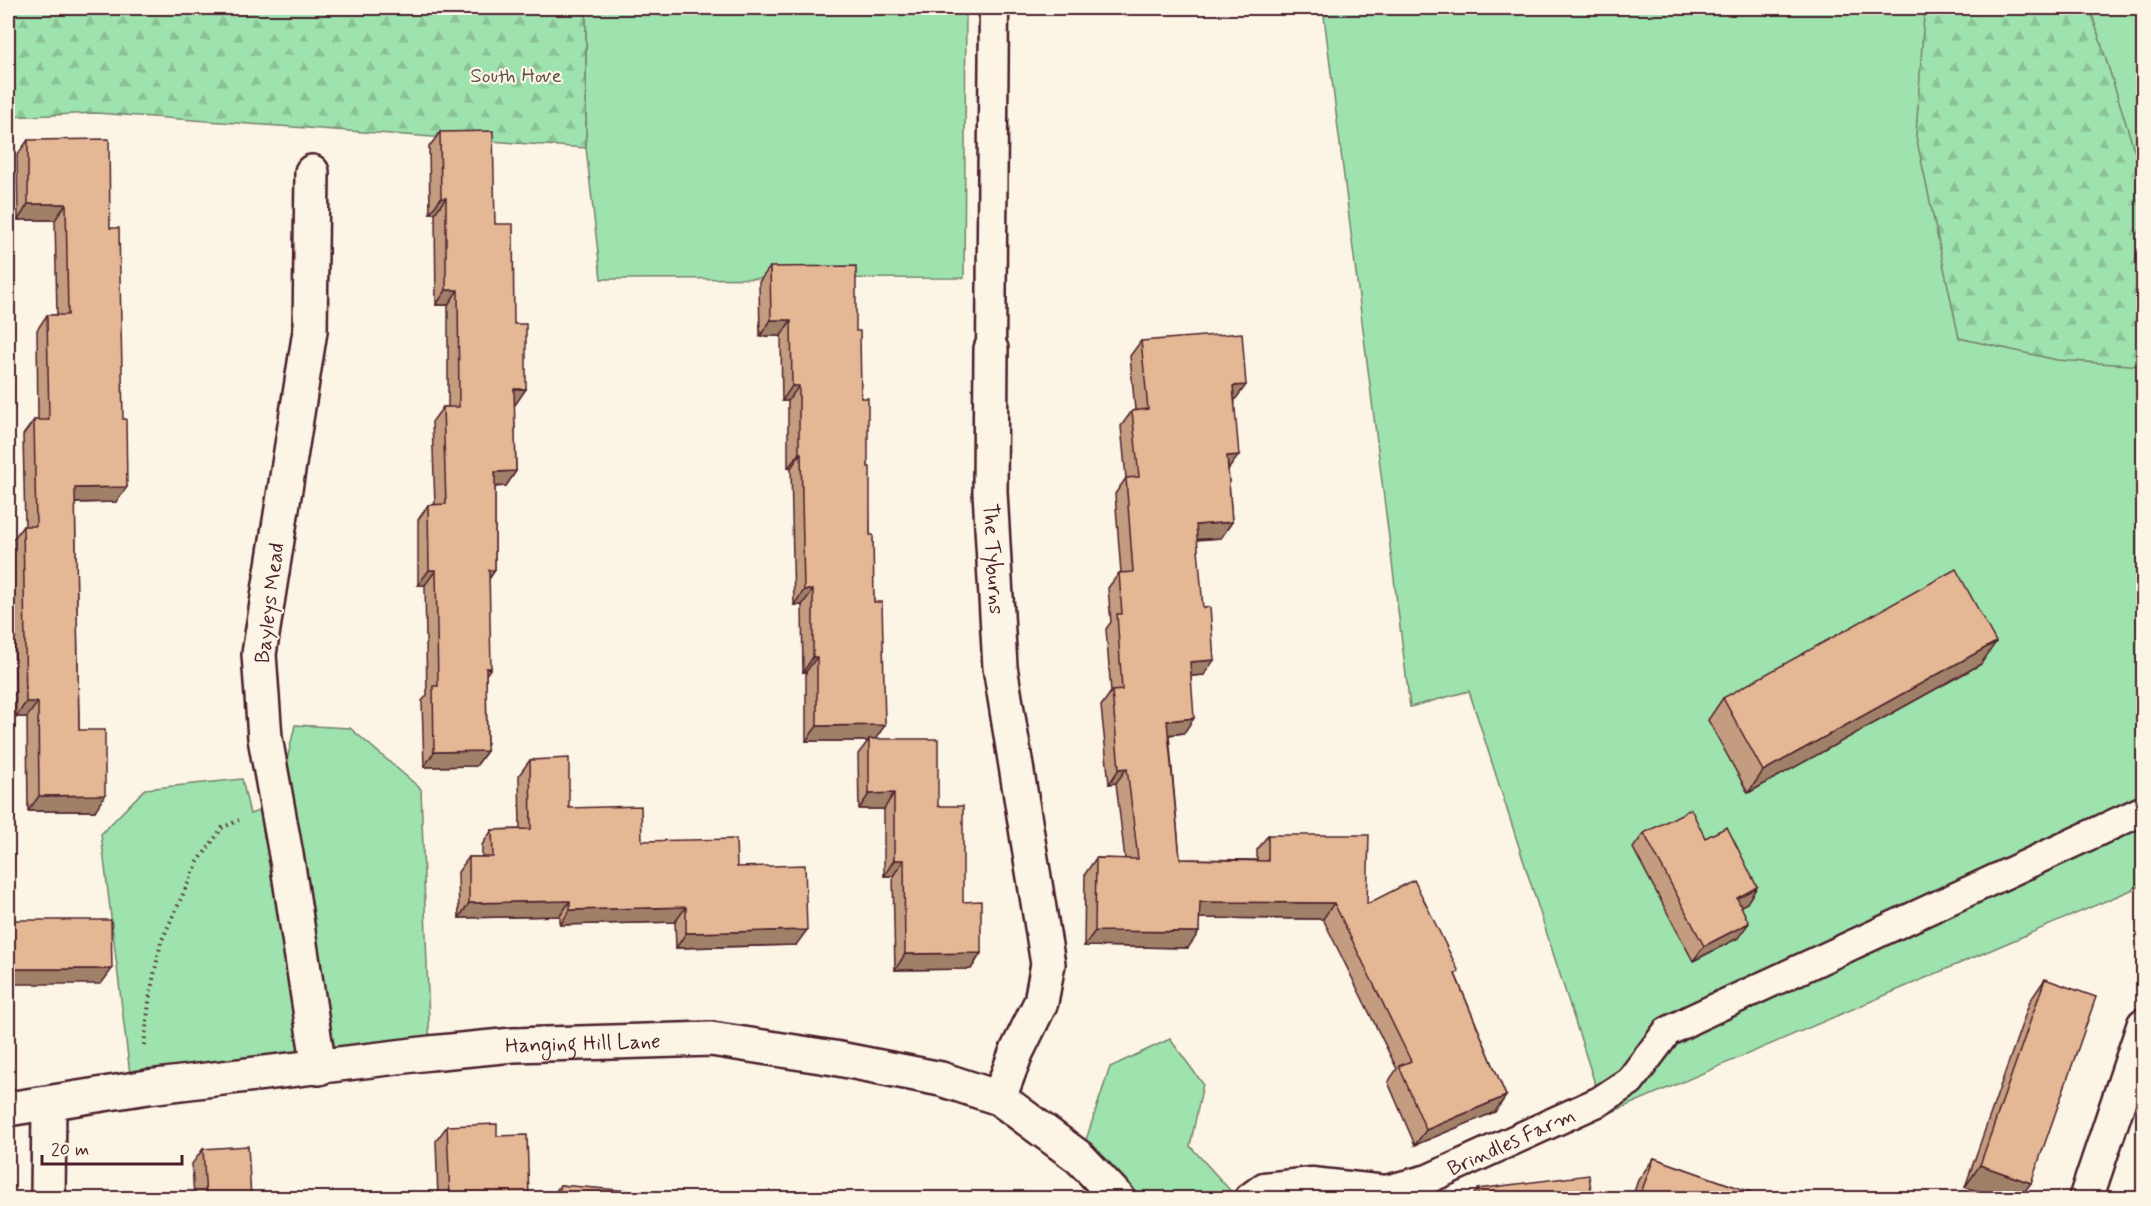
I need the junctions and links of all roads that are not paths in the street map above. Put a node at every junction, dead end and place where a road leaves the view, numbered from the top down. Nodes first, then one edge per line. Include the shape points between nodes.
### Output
1 (994, 8) edge
2 (312, 172) dead end
3 (991, 350) joint
4 (2144, 810) edge
5 (2144, 1025) edge
6 (320, 1068) junction
7 (999, 1098) junction
8 (49, 1104) junction
9 (8, 1109) edge
10 (48, 1198) edge
11 (1118, 1198) edge
12 (1249, 1198) edge
13 (2086, 1198) edge

1 - 3 lane, The Tyburns
2 - 6 street, Bayleys Mead via 310,331 259,654 265,738
3 - 7 street, The Tyburns via 990,492 1000,668 1048,964 1041,1002
4 - 12 lane, Brindles Farm via 1692,1019 1668,1032 1630,1081 1600,1101 1428,1179 1386,1190 1312,1182 1264,1187
5 - 13 street
6 - 7 street, Hanging Hill Lane via 513,1045 711,1040 941,1079
6 - 8 street, Hanging Hill Lane via 148,1087
7 - 11 street, Hanging Hill Lane via 1080,1158
8 - 9 street, Hanging Hill Lane
8 - 10 street

